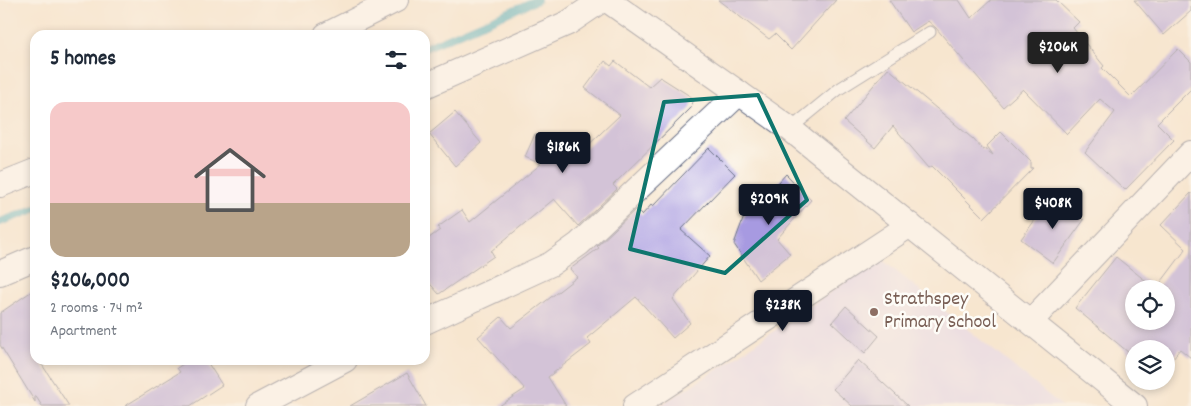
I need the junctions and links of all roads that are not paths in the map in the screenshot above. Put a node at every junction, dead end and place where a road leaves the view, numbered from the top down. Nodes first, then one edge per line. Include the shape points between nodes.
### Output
1 (396, 0) edge
2 (602, 0) edge
3 (607, 0) edge
4 (336, 30) edge
5 (930, 32) dead end
6 (430, 84) edge
7 (739, 93) junction
8 (790, 129) junction
9 (1191, 153) edge
10 (30, 172) edge
11 (0, 185) edge
12 (910, 225) junction
13 (30, 260) edge
14 (0, 273) edge
15 (430, 320) edge
16 (1031, 322) junction
17 (336, 365) edge
18 (258, 406) edge
19 (635, 406) edge
20 (1135, 406) edge

1 - 4 street
2 - 6 street via 568,23
3 - 7 street
5 - 8 lane via 839,89
7 - 8 street
7 - 15 street via 579,244 551,264
8 - 12 street
9 - 16 street
10 - 11 street
12 - 16 street
12 - 19 street
13 - 14 street
16 - 20 street
17 - 18 street

